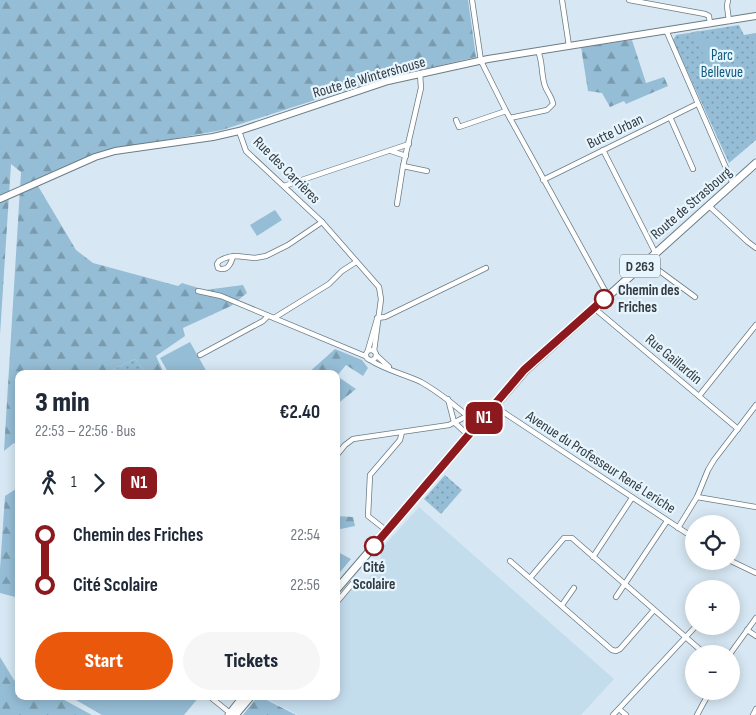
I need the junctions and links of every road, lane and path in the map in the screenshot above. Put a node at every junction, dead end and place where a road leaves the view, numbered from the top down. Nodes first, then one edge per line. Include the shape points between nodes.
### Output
1 (472, 0) edge
2 (562, 0) edge
3 (629, 0) edge
4 (728, 0) edge
5 (756, 16) edge
6 (729, 21) junction
7 (710, 24) junction
8 (666, 30) junction
9 (569, 46) junction
10 (538, 51) junction
11 (481, 61) junction
12 (420, 74) junction
13 (697, 104) junction
14 (506, 111) junction
15 (670, 117) junction
16 (510, 118) junction
17 (456, 120) dead end
18 (238, 131) junction
19 (409, 144) junction
20 (603, 150) junction
21 (389, 151) junction
22 (406, 156) junction
23 (756, 163) edge
24 (403, 166) junction
25 (693, 169) dead end
26 (427, 171) dead end
27 (543, 180) junction
28 (733, 184) junction
29 (284, 186) junction
30 (0, 200) edge
31 (397, 204) dead end
32 (708, 205) junction
33 (322, 222) junction
34 (756, 248) edge
35 (655, 252) junction
36 (233, 256) dead end
37 (646, 261) junction
38 (356, 262) junction
39 (486, 268) dead end
40 (198, 291) dead end
41 (608, 296) junction
42 (695, 297) dead end
43 (594, 308) junction
44 (268, 316) junction
45 (378, 316) junction
46 (274, 318) junction
47 (756, 325) edge
48 (367, 352) junction
49 (375, 353) junction
50 (200, 355) dead end
51 (370, 360) junction
52 (395, 370) junction
53 (699, 396) junction
54 (448, 399) junction
55 (756, 405) edge
56 (494, 406) junction
57 (467, 416) junction
58 (454, 422) junction
59 (478, 425) junction
60 (738, 429) junction
61 (402, 432) junction
62 (468, 436) junction
63 (340, 451) edge
64 (697, 497) junction
65 (632, 498) junction
66 (756, 507) edge
67 (668, 521) junction
68 (678, 528) junction
69 (386, 531) junction
70 (685, 532) edge
71 (593, 557) junction
72 (510, 561) dead end
73 (740, 565) edge
74 (756, 573) edge
75 (530, 578) junction
76 (352, 584) dead end
77 (340, 585) edge
78 (625, 585) junction
79 (574, 588) dead end
80 (616, 597) dead end
81 (340, 598) edge
82 (562, 605) junction
83 (654, 610) junction
84 (756, 618) edge
85 (747, 630) junction
86 (756, 636) edge
87 (686, 637) junction
88 (695, 645) edge
89 (736, 645) edge
90 (214, 700) edge
91 (241, 700) edge
92 (247, 700) edge
93 (705, 700) edge
94 (618, 709) junction
95 (756, 709) edge
96 (231, 715) edge
97 (613, 715) edge
98 (626, 715) edge
99 (697, 715) edge
100 (753, 715) edge

1 - 11 street
2 - 9 street
3 - 7 street via 705,14 709,16
4 - 6 street
5 - 6 street, Route de Wintershouse
6 - 7 street, Route de Wintershouse
7 - 8 street, Route de Wintershouse
8 - 9 street, Route de Wintershouse
8 - 13 street
9 - 10 street, Route de Wintershouse
10 - 11 street, Route de Wintershouse
10 - 16 street via 544,86 553,104 547,110
11 - 12 street, Route de Wintershouse
11 - 14 street
12 - 18 street, Route de Wintershouse via 388,81
12 - 19 street via 421,88
13 - 15 street, Butte Urban
13 - 28 street
14 - 16 street
14 - 17 street via 459,127
15 - 20 street, Butte Urban
15 - 25 street
16 - 27 street
18 - 29 street, Rue des Carrières via 246,151
18 - 30 street, Route de Wintershouse via 213,138 115,151
19 - 21 street
19 - 22 street
20 - 27 street, Butte Urban
20 - 35 street
21 - 22 street
21 - 29 street
22 - 24 street
23 - 28 main road, Route de Strasbourg / D 263
24 - 26 street
24 - 31 street
27 - 41 street
28 - 32 main road, Route de Strasbourg / D 263
29 - 33 street, Rue des Carrières
32 - 34 street
32 - 35 main road, Route de Strasbourg / D 263
33 - 36 street, Rue des Carrières via 266,256
33 - 38 street, Rue des Carrières
35 - 37 main road, Route de Strasbourg / D 263
37 - 41 main road, Route de Strasbourg / D 263
37 - 42 street
38 - 45 street, Rue des Carrières via 379,287
38 - 46 street
39 - 45 street via 397,312
40 - 44 street via 221,296
41 - 43 main road, Route de Strasbourg / D 263
43 - 53 street, Rue Gaillardin
43 - 56 main road, Route de Strasbourg / D 263 via 524,370
44 - 46 street
44 - 50 street
45 - 48 street, Rue des Carrières
45 - 49 street, Rue des Carrières
46 - 48 street via 350,351
47 - 53 street
48 - 49 street via 370,349
48 - 51 street
49 - 51 street
49 - 52 street
51 - 52 street
52 - 54 street
53 - 60 street, Rue Gaillardin
54 - 57 street
54 - 58 street
55 - 60 street
56 - 59 main road, Route de Strasbourg / D 263
56 - 65 street, Avenue du Professeur René Leriche
57 - 58 street
57 - 59 street
58 - 61 street
58 - 62 street
59 - 62 main road, Route de Strasbourg / D 263
60 - 64 street via 714,460
61 - 63 street via 353,439
61 - 69 street via 400,440 370,475 368,516
62 - 69 main road, Route de Strasbourg / D 263
64 - 66 street
64 - 68 street
65 - 67 street, Avenue du Professeur René Leriche
65 - 71 street
67 - 68 street, Avenue du Professeur René Leriche
67 - 78 street
68 - 70 street, Avenue du Professeur René Leriche
69 - 77 main road, Route de Strasbourg / D 263
71 - 75 street via 572,538 564,538
71 - 78 street
72 - 75 street
73 - 74 street
75 - 82 street
76 - 81 street
78 - 80 street
78 - 83 street
79 - 82 street
82 - 83 street via 616,651
83 - 87 street
84 - 85 street
85 - 86 street
85 - 89 street
87 - 88 street
87 - 94 street
90 - 96 street
91 - 96 main road
92 - 96 main road
93 - 99 street
94 - 97 street
94 - 98 street
95 - 100 street

